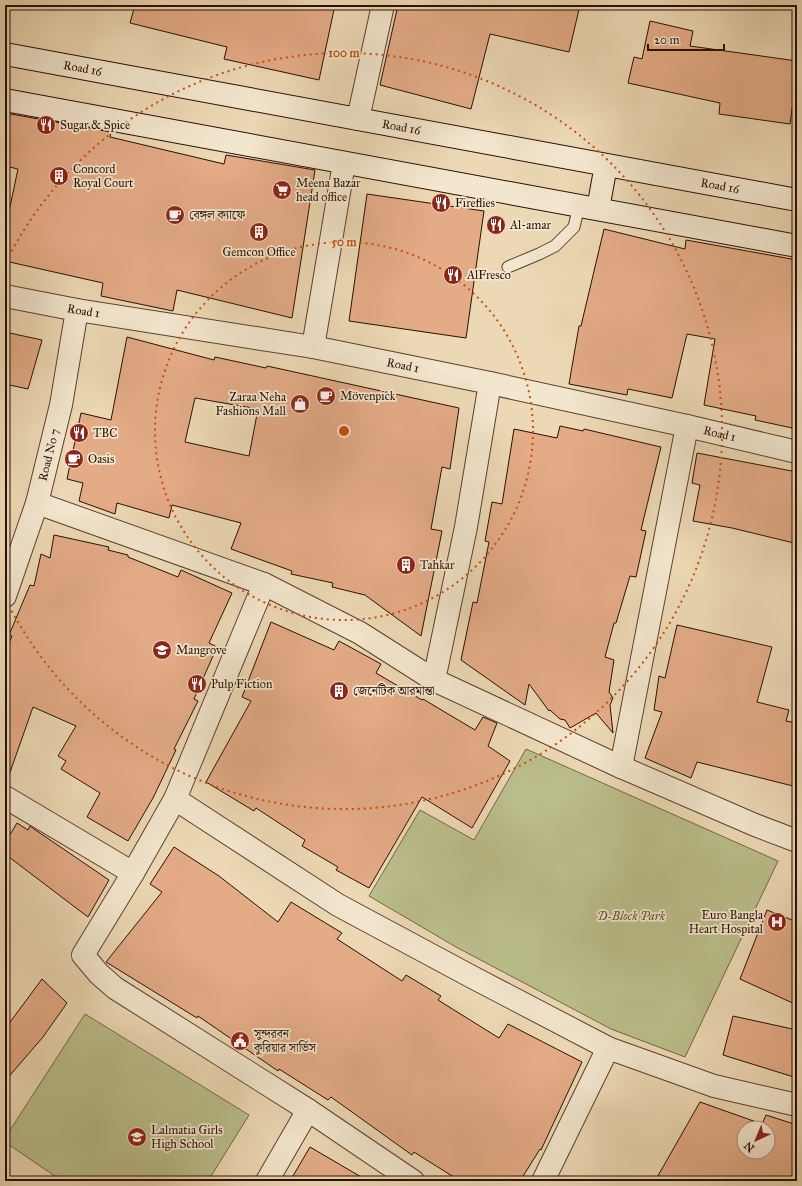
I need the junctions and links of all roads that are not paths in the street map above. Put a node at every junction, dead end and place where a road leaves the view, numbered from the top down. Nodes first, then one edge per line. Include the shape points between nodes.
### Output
1 (383, 5) edge
2 (5, 54) edge
3 (5, 100) edge
4 (358, 119) junction
5 (344, 163) junction
6 (606, 165) junction
7 (797, 200) edge
8 (588, 207) junction
9 (797, 246) edge
10 (508, 267) dead end
11 (5, 296) edge
12 (77, 310) junction
13 (313, 347) junction
14 (490, 383) junction
15 (687, 426) junction
16 (797, 452) edge
17 (37, 503) junction
18 (264, 584) junction
19 (5, 596) edge
20 (434, 680) junction
21 (621, 767) junction
22 (5, 797) edge
23 (175, 799) junction
24 (797, 841) edge
25 (133, 873) junction
26 (608, 1048) junction
27 (797, 1105) edge
28 (308, 1110) junction
29 (267, 1181) edge
30 (413, 1181) edge
31 (542, 1181) edge

1 - 4 street
2 - 4 street, Road 16
3 - 5 street
4 - 6 street, Road 16
5 - 8 street
5 - 13 street
6 - 7 street, Road 16
6 - 8 street
8 - 9 street
8 - 10 lane via 574,227 555,246
11 - 12 street, Road 1
12 - 13 street, Road 1
12 - 17 street, Road No 7 via 61,405
13 - 14 street, Road 1
14 - 15 street, Road 1
14 - 20 street via 466,528
15 - 16 street, Road 1
15 - 21 street
17 - 18 street
17 - 19 street, Road No 7
18 - 20 street via 360,633
18 - 23 street
20 - 21 street
21 - 24 street
22 - 25 street
23 - 25 street
23 - 26 street via 338,905
25 - 28 street via 83,955 115,988
26 - 27 street via 714,1086
26 - 31 street
28 - 29 street
28 - 30 street

